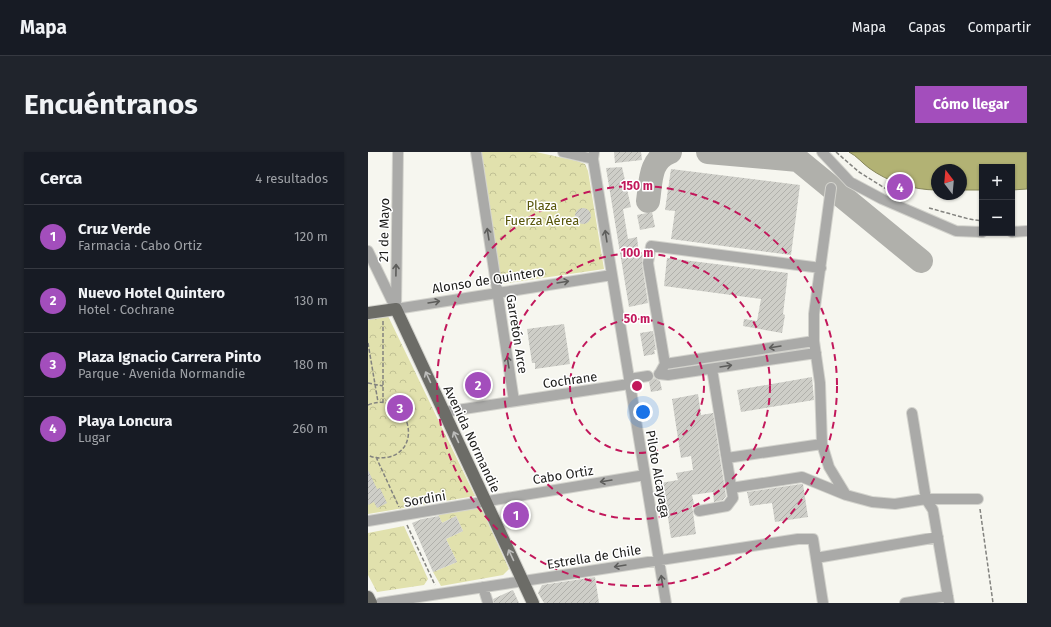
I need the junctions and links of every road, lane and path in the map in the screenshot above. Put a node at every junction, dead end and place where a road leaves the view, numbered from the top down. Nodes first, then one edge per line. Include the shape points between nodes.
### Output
1 (398, 152) edge
2 (476, 152) edge
3 (563, 152) edge
4 (822, 152) edge
5 (836, 152) edge
6 (594, 156) edge
7 (831, 188) dead end
8 (897, 195) dead end
9 (924, 207) dead end
10 (979, 221) edge
11 (1027, 231) edge
12 (979, 232) edge
13 (1015, 232) edge
14 (368, 252) edge
15 (821, 268) junction
16 (612, 275) junction
17 (497, 292) junction
18 (396, 309) junction
19 (383, 311) junction
20 (368, 313) edge
21 (814, 341) junction
22 (368, 343) edge
23 (816, 352) junction
24 (368, 361) edge
25 (371, 361) junction
26 (666, 364) junction
27 (711, 369) junction
28 (648, 376) dead end
29 (629, 382) junction
30 (368, 383) edge
31 (375, 384) junction
32 (383, 386) junction
33 (514, 401) junction
34 (383, 402) junction
35 (378, 403) junction
36 (368, 405) edge
37 (444, 412) junction
38 (912, 414) dead end
39 (822, 444) junction
40 (368, 455) edge
41 (376, 458) junction
42 (727, 458) junction
43 (645, 475) junction
44 (731, 488) junction
45 (846, 495) junction
46 (926, 499) junction
47 (978, 499) joint
48 (486, 502) junction
49 (699, 511) dead end
50 (403, 515) junction
51 (368, 520) edge
52 (938, 537) junction
53 (816, 558) junction
54 (659, 560) junction
55 (523, 581) junction
56 (483, 587) junction
57 (439, 594) junction
58 (368, 597) edge
59 (948, 600) edge
60 (371, 603) edge
61 (380, 603) edge
62 (488, 603) edge
63 (533, 603) edge
64 (666, 603) edge
65 (823, 603) edge
66 (905, 603) edge
67 (993, 603) edge

18 -> 1 street, 21 de Mayo
17 -> 2 street, Garretón Arce
3 - 6 street
4 - 12 street via 850,182 882,199 956,231
5 - 8 path via 859,172
16 -> 6 street, Piloto Alcayaga
7 - 15 street
9 - 10 path
11 - 13 street
14 - 18 street
15 - 21 street via 814,314
15 - 26 street via 651,246 648,263
17 -> 16 street, Alonso de Quintero
16 - 29 street, Piloto Alcayaga
18 -> 17 street, Alonso de Quintero
33 -> 17 street, Garretón Arce
18 - 19 main road, Alonso de Quintero
37 -> 18 main road, Avenida Normandie
19 - 20 main road, Alonso de Quintero
19 - 32 path
21 - 23 street
21 -> 26 street
22 - 25 path
27 -> 23 street
23 - 39 street
24 - 25 path
25 - 31 path
26 - 27 street via 659,374
27 - 42 street
28 - 29 street, Cochrane
29 - 33 street, Cochrane
29 - 43 street, Piloto Alcayaga
30 - 31 path
31 - 32 path
31 - 35 path
32 - 34 path
33 - 37 street, Cochrane
34 - 35 path
34 - 41 path via 399,409 405,416 408,434 405,444 398,452
35 - 36 path
48 -> 37 main road, Avenida Normandie
38 - 46 street
39 - 42 street
39 - 45 street via 829,466
40 - 41 path
41 - 50 path
42 - 44 street
43 -> 48 street, Cabo Ortiz
43 - 54 street, Piloto Alcayaga
44 - 45 street via 802,477
44 - 49 street via 733,498 727,506
45 - 46 street via 872,502 895,504
46 - 47 street
46 - 52 street via 933,510
47 - 67 path
48 - 50 street, Sordini
55 -> 48 main road, Avenida Normandie
50 - 51 street, Sordini
50 - 57 path
52 - 53 street
52 - 59 street
53 - 54 street, Estrella de Chile via 813,539 798,539
53 - 65 street
54 -> 55 street, Estrella de Chile
64 -> 54 street, Piloto Alcayaga
55 - 56 street, Estrella de Chile
55 - 63 main road, Avenida Normandie
56 - 57 street, Estrella de Chile
56 - 62 street
57 - 61 street, Estrella de Chile
58 - 60 main road
59 - 66 street

